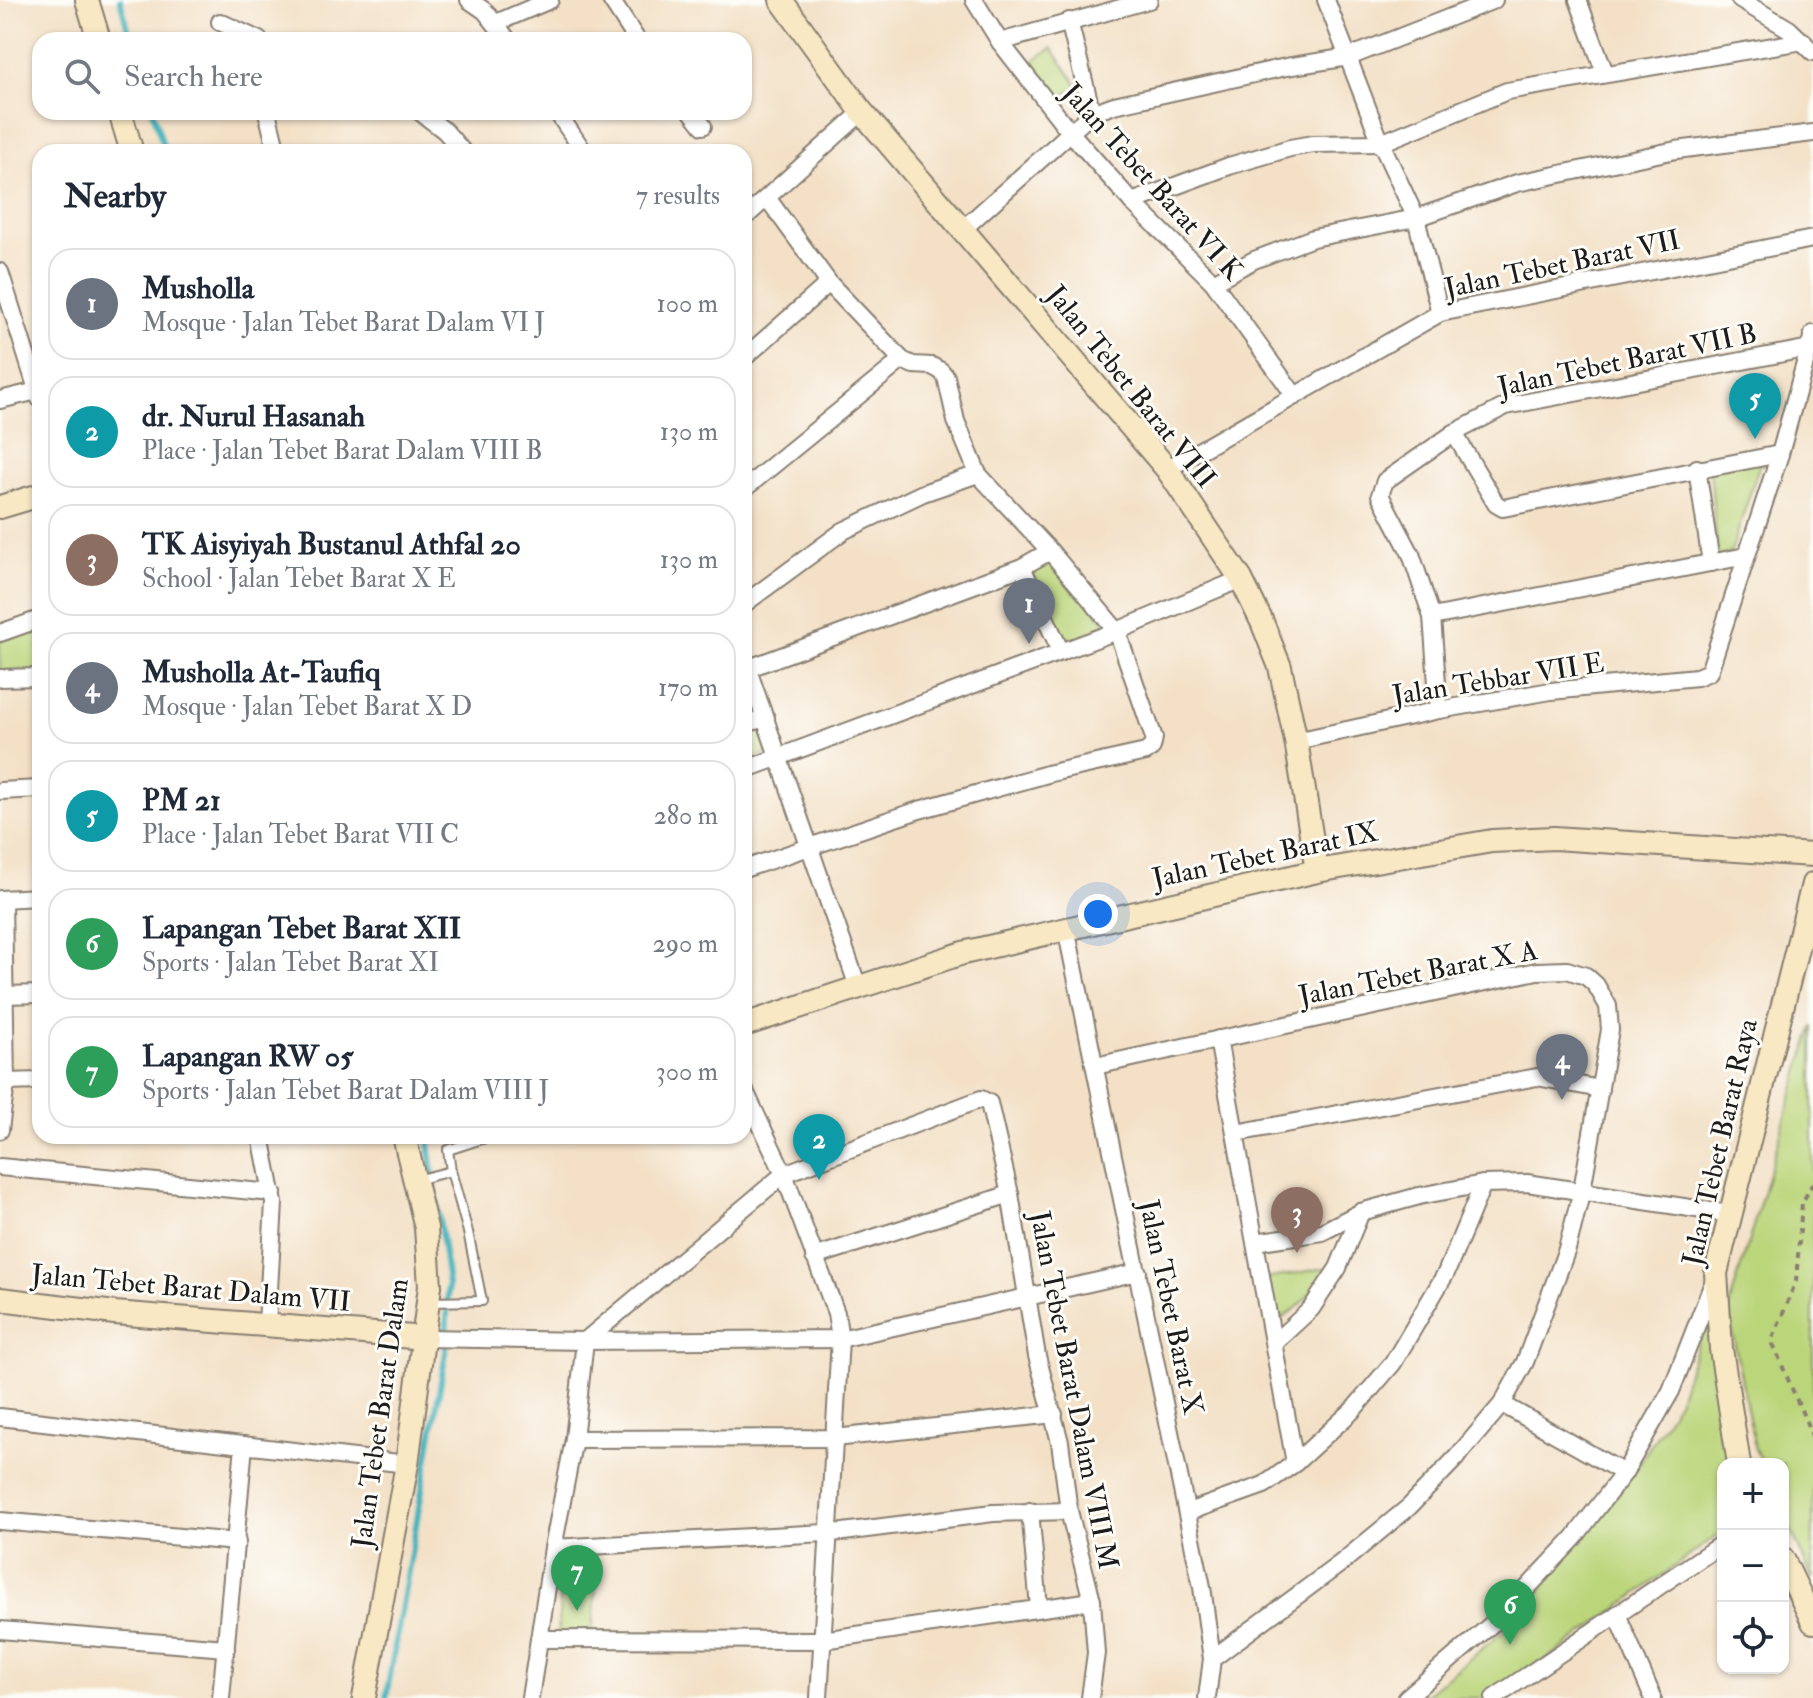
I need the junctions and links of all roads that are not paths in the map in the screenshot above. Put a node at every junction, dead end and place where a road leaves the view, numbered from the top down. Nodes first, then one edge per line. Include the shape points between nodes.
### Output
1 (87, 0) edge
2 (469, 0) edge
3 (550, 0) edge
4 (611, 0) edge
5 (781, 0) edge
6 (974, 0) edge
7 (1149, 0) edge
8 (1326, 0) edge
9 (1494, 0) edge
10 (1578, 0) edge
11 (1740, 0) edge
12 (1069, 21) junction
13 (220, 22) dead end
14 (496, 23) junction
15 (97, 32) edge
16 (242, 32) edge
17 (502, 32) edge
18 (632, 32) edge
19 (1000, 42) junction
20 (1808, 46) edge
21 (1349, 57) junction
22 (1605, 73) junction
23 (862, 112) junction
24 (1092, 113) junction
25 (122, 120) edge
26 (269, 120) edge
27 (431, 120) edge
28 (562, 120) edge
29 (698, 120) edge
30 (703, 126) dead end
31 (1070, 132) junction
32 (1813, 133) edge
33 (1381, 143) junction
34 (130, 144) edge
35 (275, 144) edge
36 (456, 144) edge
37 (579, 144) edge
38 (768, 199) junction
39 (1132, 202) junction
40 (752, 212) edge
41 (1416, 218) junction
42 (963, 229) junction
43 (1810, 240) edge
44 (1813, 258) edge
45 (0, 272) edge
46 (1213, 282) junction
47 (829, 283) junction
48 (3, 291) edge
49 (1440, 313) junction
50 (1811, 341) edge
51 (752, 351) edge
52 (902, 360) junction
53 (32, 377) edge
54 (32, 396) edge
55 (1295, 396) junction
56 (0, 400) edge
57 (1454, 433) junction
58 (1780, 454) junction
59 (1697, 468) junction
60 (1167, 469) junction
61 (978, 474) junction
62 (752, 482) edge
63 (32, 497) edge
64 (0, 507) edge
65 (1050, 551) junction
66 (1746, 556) junction
67 (1711, 563) junction
68 (1022, 567) junction
69 (1241, 579) junction
70 (752, 598) edge
71 (1432, 617) junction
72 (32, 622) edge
73 (1117, 631) junction
74 (0, 633) edge
75 (1061, 652) junction
76 (752, 661) edge
77 (32, 677) edge
78 (0, 678) edge
79 (752, 680) edge
80 (1439, 710) junction
81 (766, 718) junction
82 (752, 722) edge
83 (1296, 741) junction
84 (779, 758) junction
85 (752, 767) edge
86 (32, 789) edge
87 (0, 791) edge
88 (808, 847) junction
89 (1813, 855) edge
90 (752, 866) edge
91 (1317, 871) junction
92 (1813, 884) edge
93 (32, 897) edge
94 (2, 899) edge
95 (1066, 928) junction
96 (858, 987) junction
97 (32, 994) edge
98 (5, 995) junction
99 (752, 1022) edge
100 (1218, 1039) junction
101 (1095, 1066) junction
102 (32, 1081) edge
103 (6, 1082) junction
104 (1600, 1089) junction
105 (752, 1106) edge
106 (0, 1130) edge
107 (1236, 1133) junction
108 (263, 1144) edge
109 (412, 1144) edge
110 (466, 1144) edge
111 (0, 1167) edge
112 (451, 1171) junction
113 (784, 1174) junction
114 (415, 1180) junction
115 (1483, 1184) junction
116 (1582, 1190) junction
117 (273, 1193) junction
118 (1010, 1194) junction
119 (1361, 1212) junction
120 (1729, 1214) junction
121 (1255, 1242) junction
122 (814, 1257) junction
123 (1138, 1272) junction
124 (1716, 1273) junction
125 (0, 1299) edge
126 (1027, 1299) junction
127 (428, 1302) junction
128 (267, 1324) junction
129 (425, 1338) junction
130 (840, 1339) junction
131 (585, 1341) junction
132 (1274, 1343) junction
133 (1502, 1404) junction
134 (1054, 1414) junction
135 (0, 1417) edge
136 (835, 1438) junction
137 (574, 1439) junction
138 (244, 1445) junction
139 (1738, 1458) edge
140 (1295, 1463) junction
141 (407, 1464) junction
142 (1624, 1473) junction
143 (1030, 1511) junction
144 (1069, 1511) junction
145 (1188, 1512) junction
146 (0, 1521) edge
147 (827, 1533) junction
148 (237, 1542) junction
149 (1717, 1547) edge
150 (553, 1548) junction
151 (1789, 1572) edge
152 (1092, 1601) junction
153 (1039, 1607) junction
154 (1617, 1614) junction
155 (1813, 1622) edge
156 (0, 1630) edge
157 (539, 1639) junction
158 (822, 1640) junction
159 (226, 1648) junction
160 (1212, 1659) junction
161 (221, 1698) edge
162 (364, 1698) edge
163 (530, 1698) edge
164 (819, 1698) edge
165 (1090, 1698) edge
166 (1207, 1698) edge
167 (1406, 1698) edge
168 (1494, 1698) edge
169 (1653, 1698) edge

1 - 15 street
2 - 14 street
3 - 14 street
4 - 18 street
5 - 23 street, Jalan Tebet Barat VIII
6 - 19 street, Jalan Tebet Barat VI K
7 - 12 street
8 - 21 street
9 - 21 street
10 - 22 street
11 - 20 street
12 - 19 street
12 - 24 street
13 - 16 street
14 - 17 street
19 - 31 street, Jalan Tebet Barat VI K
20 - 22 street
21 - 24 street
21 - 33 street
22 - 33 street via 1507,91
23 - 38 street
23 - 42 street, Jalan Tebet Barat VIII
24 - 31 street
25 - 34 street
26 - 35 street
27 - 36 street
28 - 37 street
29 - 30 street
31 - 39 street, Jalan Tebet Barat VI K
31 - 42 street
32 - 41 street via 1676,150 1517,183
33 - 39 street via 1290,148
33 - 41 street
38 - 40 street
38 - 47 street
39 - 46 street, Jalan Tebet Barat VI K
41 - 46 street via 1313,238
41 - 49 street
42 - 60 street, Jalan Tebet Barat VIII
43 - 44 street
43 - 49 street, Jalan Tebet Barat VII
45 - 48 street
46 - 55 street, Jalan Tebet Barat VI K
47 - 51 street
47 - 52 street
48 - 53 street
49 - 55 street, Jalan Tebet Barat VII
50 - 57 street, Jalan Tebet Barat VII B via 1506,406
50 - 58 street
52 - 61 street via 932,366 946,377 956,421
52 - 62 street
54 - 56 street
55 - 60 street, Jalan Tebet Barat VII
57 - 59 street via 1503,508
57 - 71 street, Jalan Tebet Barat VII B via 1385,481 1380,495 1411,554
58 - 59 street
58 - 66 street
59 - 67 street
60 - 69 street, Jalan Tebet Barat VIII
61 - 65 street
61 - 70 street via 843,531
63 - 64 street
65 - 68 street
65 - 73 street
66 - 67 street
66 - 80 street, Jalan Tebbar VII E via 1709,672
67 - 71 street
68 - 75 street
68 - 76 street
69 - 73 street
69 - 83 street, Jalan Tebet Barat VIII via 1280,667
71 - 80 street
72 - 74 street
73 - 75 street
73 - 88 street via 1154,738 1146,752 1051,773
75 - 84 street
77 - 78 street
79 - 81 street
80 - 83 street, Jalan Tebbar VII E
81 - 82 street
81 - 84 street
83 - 91 street, Jalan Tebet Barat VIII
84 - 85 street
84 - 88 street
86 - 87 street
88 - 90 street
88 - 96 street
89 - 91 street, Jalan Tebet Barat IX via 1554,838 1492,841
91 - 95 street, Jalan Tebet Barat IX
92 - 120 street, Jalan Tebet Barat Raya
93 - 94 street
94 - 98 street
95 - 96 street, Jalan Tebet Barat IX via 963,953
95 - 101 street, Jalan Tebet Barat X
96 - 99 street, Jalan Tebet Barat IX
97 - 98 street
98 - 103 street
100 - 101 street, Jalan Tebet Barat X A
100 - 104 street, Jalan Tebet Barat X A via 1513,975 1567,970 1586,976 1608,1006
100 - 107 street
101 - 123 street, Jalan Tebet Barat X
102 - 103 street
103 - 106 street
104 - 107 street via 1537,1077
104 - 116 street, Jalan Tebet Barat X A
105 - 113 street
107 - 121 street
108 - 117 street
109 - 114 street, Jalan Tebet Barat Dalam
110 - 112 lane via 448,1150
111 - 117 street
112 - 114 lane
112 - 127 lane via 482,1301
113 - 118 street, Jalan Tebet Barat Dalam VIII M via 981,1099 989,1103
113 - 122 street
113 - 131 street
114 - 127 street, Jalan Tebet Barat Dalam via 426,1228
115 - 116 street
115 - 119 street
115 - 140 street via 1446,1273 1393,1363 1352,1411
116 - 120 street
116 - 133 street, Jalan Tebet Barat X A via 1548,1301
117 - 128 street
118 - 122 street
118 - 126 street, Jalan Tebet Barat Dalam VIII M
119 - 121 street via 1322,1232
119 - 132 street via 1338,1268 1318,1299
120 - 124 street, Jalan Tebet Barat Raya
121 - 132 street
122 - 130 street via 836,1313
123 - 126 street
123 - 145 street, Jalan Tebet Barat X
124 - 139 street, Jalan Tebet Barat Raya via 1721,1349
124 - 142 street via 1671,1391
125 - 128 street, Jalan Tebet Barat Dalam VII
126 - 130 street
126 - 134 street, Jalan Tebet Barat Dalam VIII M
127 - 129 street, Jalan Tebet Barat Dalam
128 - 129 street, Jalan Tebet Barat Dalam VII
129 - 131 street
129 - 141 street, Jalan Tebet Barat Dalam
130 - 131 street
130 - 136 street
131 - 137 street
132 - 140 street
133 - 142 street
133 - 160 street, Jalan Tebet Barat X A via 1409,1507
134 - 136 street
134 - 144 street, Jalan Tebet Barat Dalam VIII M
135 - 138 street
136 - 137 street
136 - 147 street
137 - 150 street
138 - 141 street
138 - 148 street
140 - 145 street via 1264,1485
141 - 162 street, Jalan Tebet Barat Dalam
142 - 167 street via 1574,1538 1499,1618
143 - 144 street
143 - 147 street
143 - 153 street
144 - 152 street, Jalan Tebet Barat Dalam VIII M
145 - 160 street, Jalan Tebet Barat X
146 - 148 street
147 - 150 street
147 - 158 street
148 - 159 street
149 - 154 street
150 - 157 street
151 - 155 street
152 - 153 street
152 - 165 street, Jalan Tebet Barat Dalam VIII M via 1096,1653
153 - 158 street
154 - 168 street
154 - 169 street
156 - 159 street
157 - 158 street
157 - 163 street
158 - 164 street
159 - 161 street
160 - 166 street, Jalan Tebet Barat X

